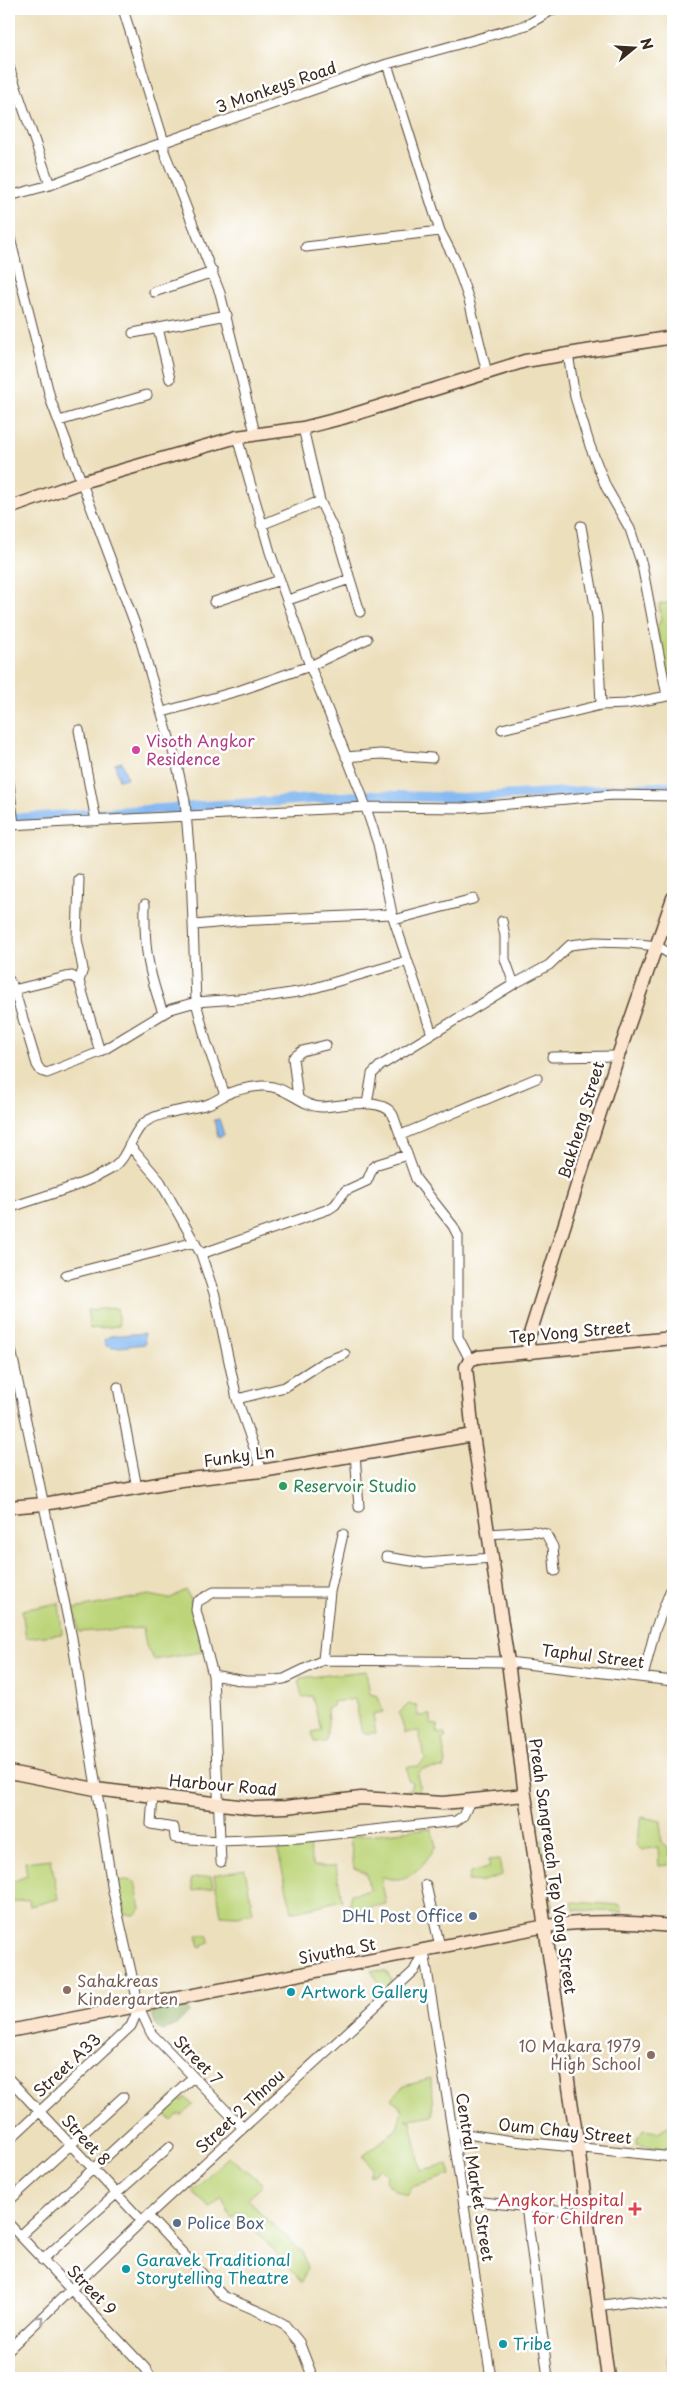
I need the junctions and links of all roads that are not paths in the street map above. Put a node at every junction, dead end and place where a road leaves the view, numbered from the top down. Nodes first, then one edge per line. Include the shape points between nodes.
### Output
1 (123, 9) edge
2 (554, 9) edge
3 (387, 64) junction
4 (9, 66) edge
5 (164, 142) junction
6 (50, 185) junction
7 (9, 196) edge
8 (440, 231) junction
9 (9, 234) edge
10 (306, 247) dead end
11 (213, 272) junction
12 (154, 292) dead end
13 (227, 315) junction
14 (158, 328) junction
15 (133, 333) dead end
16 (673, 336) edge
17 (568, 354) junction
18 (487, 373) junction
19 (170, 379) dead end
20 (147, 395) dead end
21 (59, 421) junction
22 (303, 428) junction
23 (255, 433) junction
24 (237, 436) junction
25 (82, 482) junction
26 (320, 501) junction
27 (9, 508) edge
28 (261, 525) junction
29 (581, 526) dead end
30 (350, 579) junction
31 (280, 580) junction
32 (288, 600) junction
33 (214, 602) dead end
34 (360, 612) dead end
35 (367, 639) dead end
36 (310, 666) junction
37 (670, 696) edge
38 (601, 705) junction
39 (163, 712) junction
40 (502, 729) dead end
41 (79, 730) dead end
42 (346, 757) junction
43 (432, 758) dead end
44 (9, 783) edge
45 (673, 796) edge
46 (364, 803) junction
47 (186, 813) junction
48 (96, 818) junction
49 (12, 823) edge
50 (79, 879) dead end
51 (673, 898) edge
52 (473, 899) dead end
53 (145, 904) dead end
54 (393, 917) junction
55 (502, 921) dead end
56 (195, 925) junction
57 (657, 946) junction
58 (673, 956) edge
59 (407, 961) junction
60 (9, 980) edge
61 (79, 981) junction
62 (514, 984) junction
63 (12, 990) edge
64 (196, 1002) junction
65 (163, 1013) junction
66 (432, 1034) junction
67 (326, 1044) dead end
68 (100, 1052) junction
69 (618, 1056) junction
70 (552, 1057) dead end
71 (537, 1078) dead end
72 (226, 1095) junction
73 (298, 1098) junction
74 (366, 1104) junction
75 (401, 1135) junction
76 (129, 1145) junction
77 (407, 1155) junction
78 (9, 1208) edge
79 (195, 1242) junction
80 (201, 1254) junction
81 (66, 1275) dead end
82 (673, 1338) edge
83 (9, 1340) edge
84 (529, 1353) junction
85 (345, 1354) dead end
86 (470, 1360) junction
87 (118, 1387) dead end
88 (237, 1399) junction
89 (473, 1435) junction
90 (355, 1454) junction
91 (262, 1471) junction
92 (137, 1488) junction
93 (44, 1504) junction
94 (9, 1507) edge
95 (359, 1507) dead end
96 (343, 1534) dead end
97 (488, 1534) junction
98 (386, 1557) dead end
99 (492, 1558) junction
100 (555, 1571) dead end
101 (673, 1584) edge
102 (330, 1592) junction
103 (323, 1660) junction
104 (508, 1662) junction
105 (213, 1675) junction
106 (643, 1677) junction
107 (673, 1681) edge
108 (9, 1772) edge
109 (95, 1789) junction
110 (525, 1794) junction
111 (153, 1795) junction
112 (470, 1800) junction
113 (218, 1803) junction
114 (219, 1841) junction
115 (221, 1862) dead end
116 (426, 1885) dead end
117 (546, 1926) junction
118 (673, 1926) edge
119 (440, 1948) junction
120 (424, 1951) junction
121 (414, 1971) junction
122 (430, 1979) junction
123 (139, 2007) junction
124 (9, 2031) edge
125 (193, 2077) junction
126 (9, 2079) edge
127 (123, 2097) dead end
128 (40, 2111) junction
129 (243, 2128) junction
130 (453, 2132) junction
131 (9, 2140) edge
132 (71, 2145) junction
133 (169, 2147) dead end
134 (578, 2147) junction
135 (673, 2157) edge
136 (93, 2169) junction
137 (116, 2194) junction
138 (464, 2200) junction
139 (9, 2201) edge
140 (526, 2206) junction
141 (585, 2213) junction
142 (145, 2218) junction
143 (9, 2224) edge
144 (20, 2236) junction
145 (42, 2260) junction
146 (71, 2289) junction
147 (598, 2306) junction
148 (673, 2306) edge
149 (9, 2349) edge
150 (151, 2378) edge
151 (313, 2378) edge
152 (491, 2378) edge
153 (548, 2378) edge
154 (608, 2378) edge

1 - 5 street
2 - 3 street, 3 Monkeys Road via 527,25
3 - 5 street, 3 Monkeys Road
3 - 8 street
4 - 6 street
5 - 6 street, 3 Monkeys Road
5 - 11 street via 164,151
6 - 7 street, 3 Monkeys Road
8 - 10 street
8 - 18 street via 464,287
9 - 21 street via 43,373
11 - 12 street
11 - 13 street
13 - 14 street
13 - 23 street
14 - 15 street
14 - 19 street
16 - 17 street
17 - 18 street via 525,361
17 - 37 street via 575,397 590,446 606,487 630,529 642,565
18 - 22 street
20 - 21 street
21 - 25 street
22 - 23 street
22 - 26 street
23 - 24 street
24 - 25 street
24 - 28 street
25 - 27 street
25 - 39 street via 127,599
26 - 28 street
26 - 30 street via 338,539
28 - 31 street
29 - 38 street via 597,617
30 - 32 street
30 - 34 street
31 - 32 street
31 - 33 street
32 - 36 street
35 - 36 street
36 - 39 street
36 - 42 street
37 - 38 street
38 - 40 street
39 - 47 street
41 - 48 street
42 - 43 street via 380,754
42 - 46 street
44 - 49 street
45 - 46 street via 613,795 464,808
46 - 47 street
46 - 54 street via 378,844
47 - 48 street
47 - 56 street
48 - 49 street
50 - 61 street via 76,933 82,969
51 - 57 street, Bakheng Street
52 - 54 street
53 - 65 street via 147,964
54 - 56 street
54 - 59 street
55 - 62 street via 505,959
56 - 64 street
57 - 58 street
57 - 62 street via 604,942 570,945 550,965
57 - 69 street, Bakheng Street
59 - 64 street via 304,991
59 - 66 street
60 - 63 street
61 - 63 street via 66,976
61 - 68 street
62 - 66 street
63 - 68 street via 41,1072 47,1073
64 - 65 street
64 - 72 street
65 - 68 street
66 - 74 street via 372,1074
67 - 73 street via 302,1051 293,1058
69 - 70 street
69 - 84 street, Bakheng Street via 528,1340
71 - 75 street
72 - 73 street via 263,1086
72 - 76 street via 205,1105 147,1120
73 - 74 street via 319,1107 353,1102
74 - 75 street via 387,1108 394,1115
75 - 77 street
76 - 78 street via 113,1168
76 - 79 street via 160,1181
77 - 80 street via 378,1164 368,1181 344,1192 329,1209
77 - 86 street via 420,1185 458,1236 458,1337
79 - 80 street
79 - 81 street
80 - 88 street via 215,1296
82 - 84 street, Tep Vong Street
83 - 93 street, Street 7
84 - 86 street, Tep Vong Street via 478,1356
85 - 88 street via 324,1362 285,1387
86 - 89 street, Preah Sangreach Tep Vong Street via 466,1367
87 - 92 street
88 - 91 street
89 - 90 street, Funky Ln
89 - 97 street, Preah Sangreach Tep Vong Street
90 - 91 street, Funky Ln
90 - 95 street
91 - 92 street, Funky Ln
92 - 93 street, Funky Ln
93 - 94 street, Funky Ln
93 - 109 street, Street 7 via 72,1638
96 - 102 street
97 - 99 street, Preah Sangreach Tep Vong Street
97 - 100 street via 534,1531 546,1534 553,1547
98 - 99 street via 424,1563
99 - 104 street, Preah Sangreach Tep Vong Street
101 - 106 street
102 - 103 street
102 - 105 street via 214,1592 199,1599 196,1610
103 - 104 street, Taphul Street
103 - 105 street via 284,1679 245,1681
104 - 106 street, Taphul Street
104 - 110 street, Preah Sangreach Tep Vong Street
105 - 113 street
106 - 107 street, Taphul Street
108 - 109 street, Harbour Road
109 - 111 street, Harbour Road
109 - 123 street, Street 7 via 113,1892
110 - 112 street, Harbour Road
110 - 117 street, Preah Sangreach Tep Vong Street
111 - 113 street, Harbour Road
111 - 114 street via 151,1824 174,1828 176,1838
112 - 113 street, Harbour Road via 432,1803 361,1798 269,1808
112 - 114 street via 463,1816 456,1821 299,1838
113 - 114 street
114 - 115 street
116 - 119 street
117 - 118 street, Sivutha St via 586,1921
117 - 119 street, Sivutha St
117 - 134 street, Preah Sangreach Tep Vong Street
119 - 120 street, Sivutha St
120 - 121 street, Street 2 Thnou
120 - 122 street, Central Market Street
120 - 123 street, Sivutha St
121 - 122 street via 423,1972
121 - 129 street, Street 2 Thnou
122 - 130 street, Central Market Street
123 - 124 street, Sivutha St
123 - 125 street, Street 7 via 151,2033
123 - 128 street, Street A33 via 130,2026
125 - 129 street, Street 7
125 - 136 street
126 - 128 street, Street 8
127 - 132 street
128 - 131 street, Street A33
128 - 132 street, Street 8
129 - 142 street, Street 2 Thnou
130 - 134 street, Oum Chay Street
130 - 138 street, Central Market Street
132 - 136 street, Street 8
132 - 139 street
133 - 137 street
134 - 135 street, Oum Chay Street
134 - 141 street, Preah Sangreach Tep Vong Street
136 - 137 street, Street 8
136 - 144 street
137 - 142 street, Street 8
137 - 145 street
138 - 140 street
138 - 152 street, Central Market Street
140 - 141 street
140 - 153 street
141 - 147 street, Preah Sangreach Tep Vong Street
142 - 146 street, Street 2 Thnou
142 - 151 street, Street 8 via 223,2296 276,2319 293,2333
143 - 144 street, Street 9
144 - 145 street, Street 9
145 - 146 street, Street 9
149 -> 146 street, Street 2 Thnou
146 - 150 street, Street 9
147 - 148 street via 630,2301
147 - 154 street, Preah Sangreach Tep Vong Street

